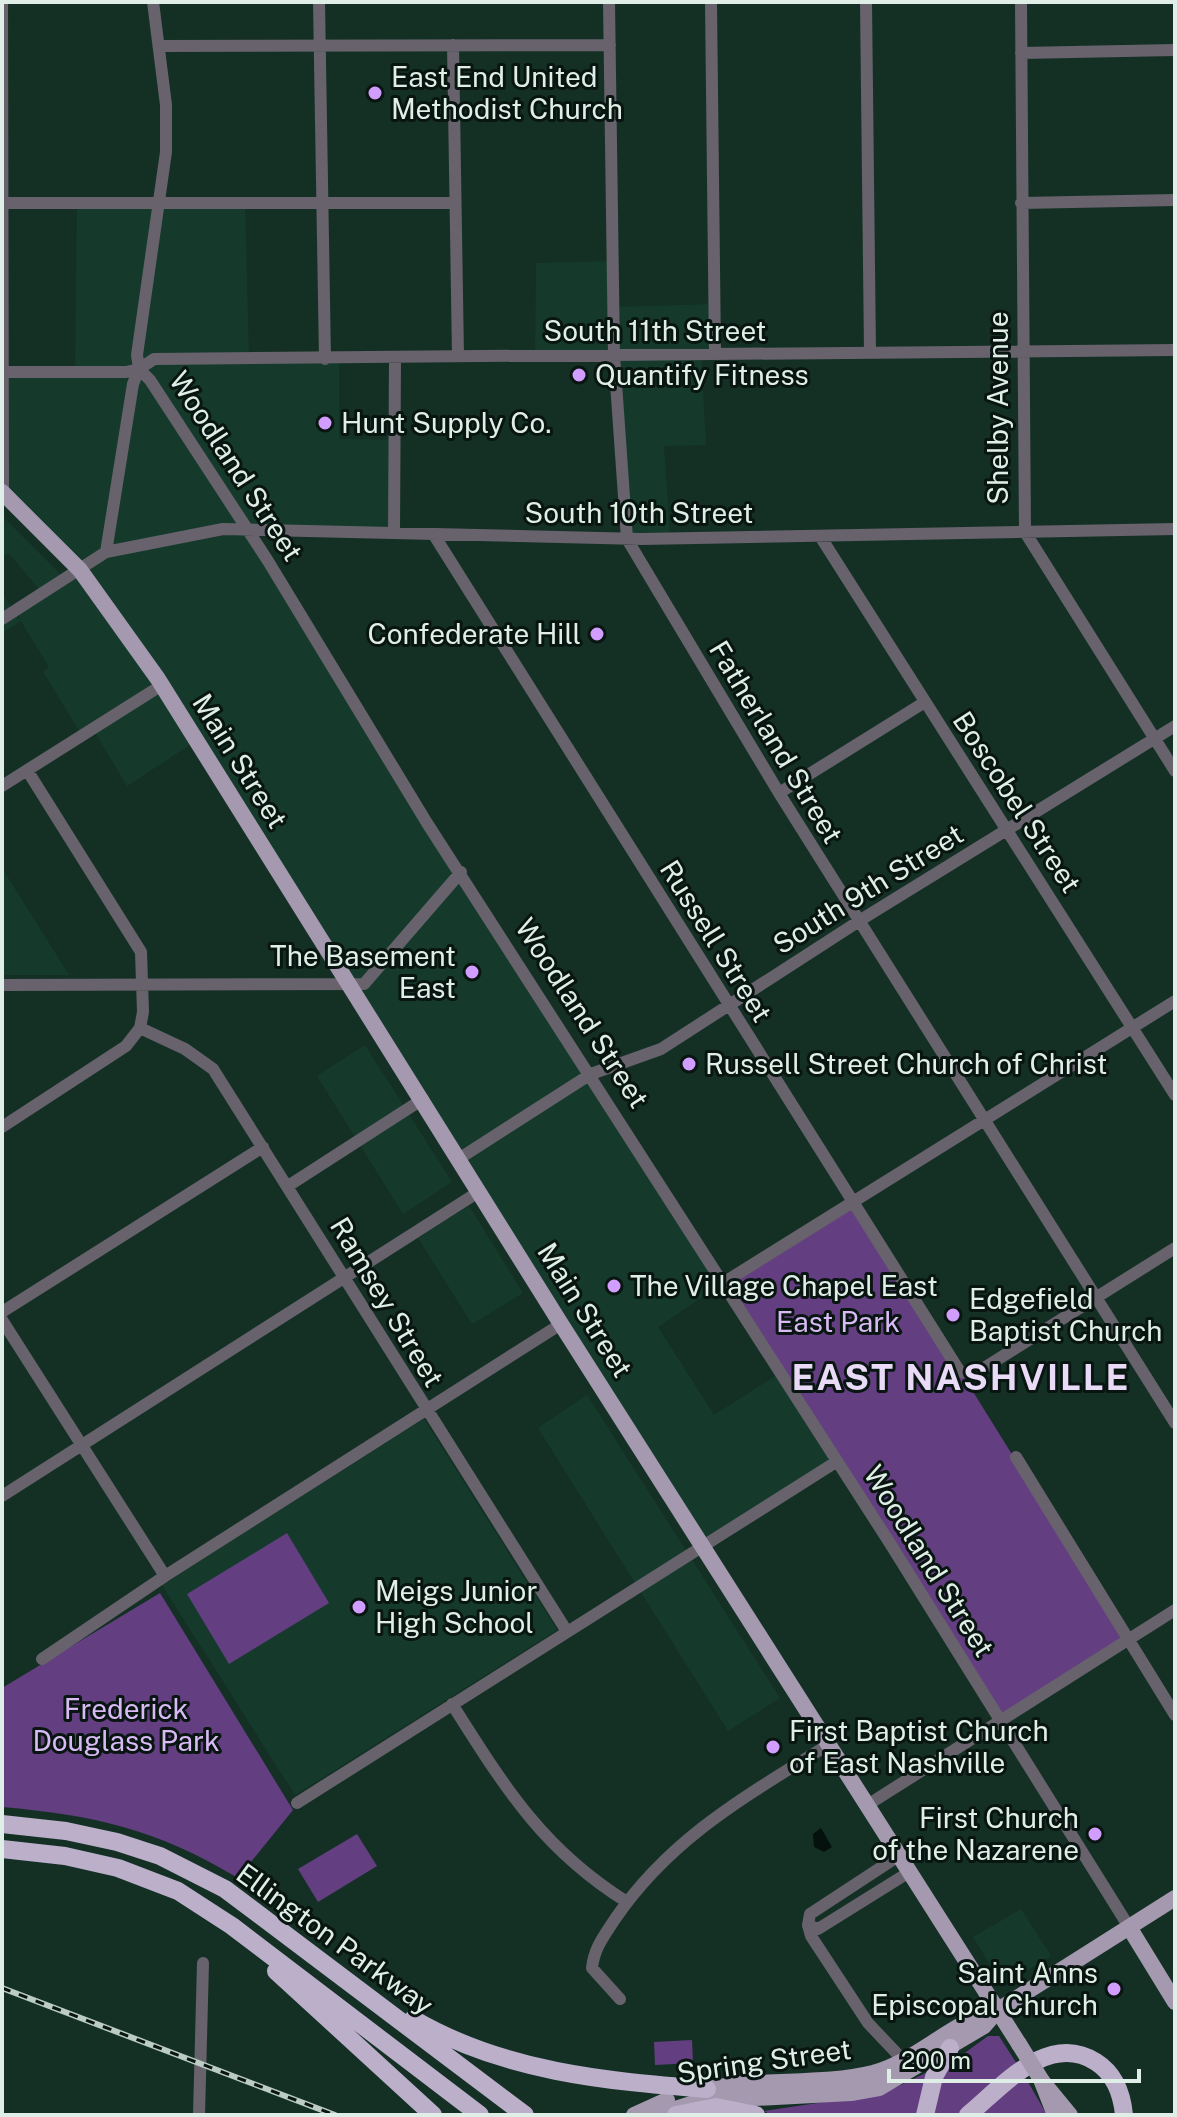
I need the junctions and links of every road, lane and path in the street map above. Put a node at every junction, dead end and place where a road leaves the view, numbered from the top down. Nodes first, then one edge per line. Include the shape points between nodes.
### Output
1 (2, 2) edge
2 (153, 2) edge
3 (319, 2) edge
4 (609, 2) edge
5 (711, 2) edge
6 (866, 2) edge
7 (1021, 2) edge
8 (453, 45) junction
9 (610, 45) junction
10 (159, 46) junction
11 (320, 46) junction
12 (1175, 50) edge
13 (1021, 53) junction
14 (1175, 200) edge
15 (2, 203) edge
16 (161, 203) junction
17 (320, 203) junction
18 (455, 203) junction
19 (1021, 203) junction
20 (1175, 350) edge
21 (870, 353) junction
22 (1022, 353) junction
23 (715, 354) junction
24 (614, 355) junction
25 (458, 356) junction
26 (395, 358) junction
27 (325, 359) junction
28 (139, 369) junction
29 (3, 372) edge
30 (2, 492) edge
31 (244, 528) junction
32 (1175, 529) edge
33 (1025, 532) junction
34 (394, 533) junction
35 (434, 535) junction
36 (820, 536) junction
37 (627, 539) junction
38 (106, 552) junction
39 (80, 570) junction
40 (2, 619) edge
41 (162, 685) junction
42 (925, 702) junction
43 (1175, 726) edge
44 (1155, 739) junction
45 (27, 770) junction
46 (1175, 771) edge
47 (2, 786) edge
48 (779, 793) junction
49 (1007, 829) junction
50 (461, 872) junction
51 (859, 923) junction
52 (348, 983) junction
53 (2, 985) edge
54 (144, 985) junction
55 (1175, 1001) edge
56 (729, 1008) junction
57 (140, 1028) junction
58 (1132, 1028) junction
59 (591, 1074) junction
60 (1175, 1095) edge
61 (423, 1099) junction
62 (985, 1120) junction
63 (2, 1127) edge
64 (263, 1147) junction
65 (460, 1158) junction
66 (288, 1186) junction
67 (480, 1191) junction
68 (855, 1202) junction
69 (1175, 1248) edge
70 (346, 1279) junction
71 (723, 1283) junction
72 (1097, 1297) junction
73 (2, 1312) edge
74 (2, 1320) edge
75 (561, 1324) junction
76 (426, 1411) junction
77 (1175, 1423) edge
78 (81, 1445) junction
79 (1016, 1457) dead end
80 (836, 1462) junction
81 (2, 1496) edge
82 (704, 1545) junction
83 (165, 1576) junction
84 (1175, 1610) edge
85 (566, 1630) junction
86 (1128, 1641) junction
87 (42, 1659) dead end
88 (452, 1704) junction
89 (1175, 1715) edge
90 (999, 1721) junction
91 (831, 1743) junction
92 (297, 1803) dead end
93 (869, 1804) junction
94 (2, 1824) edge
95 (2, 1849) edge
96 (900, 1855) junction
97 (911, 1871) junction
98 (837, 1896) junction
99 (1175, 1898) edge
100 (627, 1902) junction
101 (846, 1911) junction
102 (808, 1925) junction
103 (232, 1926) junction
104 (1129, 1927) junction
105 (203, 1963) dead end
106 (346, 1980) junction
107 (620, 1999) dead end
108 (1175, 2002) edge
109 (998, 2010) junction
110 (950, 2048) junction
111 (903, 2060) junction
112 (1042, 2081) junction
113 (707, 2089) junction
114 (767, 2090) junction
115 (199, 2115) edge
116 (433, 2115) edge
117 (480, 2115) edge
118 (525, 2115) edge
119 (634, 2115) edge
120 (656, 2115) edge
121 (676, 2115) edge
122 (756, 2115) edge
123 (925, 2115) edge
124 (968, 2115) edge
125 (1055, 2115) edge
126 (1070, 2115) edge
127 (1124, 2115) edge

1 - 15 street
2 - 10 street, Woodland Street
3 - 11 street
4 - 9 street, Fatherland Street
5 - 23 street
6 - 21 street
7 - 13 street, Shelby Avenue
8 - 9 street
8 - 11 street
8 - 18 street
9 - 24 street, Fatherland Street
10 - 11 street
10 - 16 street, Woodland Street via 166,152
11 - 17 street
12 - 13 street
13 - 19 street, Shelby Avenue
14 - 19 street
15 - 16 street
15 - 29 street
16 - 17 street
16 - 28 street, Woodland Street
17 - 18 street
17 - 27 street
18 - 25 street
19 - 22 street, Shelby Avenue
20 - 22 street, South 11th Street
21 - 22 street, South 11th Street
21 - 23 street, South 11th Street
22 - 33 street, Shelby Avenue
23 - 24 street, South 11th Street
24 - 25 street, South 11th Street
24 - 37 street, Fatherland Street
25 - 26 street, South 11th Street
26 - 27 street, South 11th Street
26 - 34 street
27 - 28 street, South 11th Street via 154,359
28 - 29 street, South 11th Street
28 - 31 street, Woodland Street
28 - 38 street
29 - 30 street
30 - 39 main road, Main Street
31 - 34 street, South 10th Street
31 - 38 street, South 10th Street
31 - 50 street, Woodland Street
32 - 33 street, South 10th Street
33 - 36 street, South 10th Street
33 - 44 street, Shelby Avenue
34 - 35 street, South 10th Street
35 - 37 street, South 10th Street
35 - 56 street, Russell Street
36 - 37 street, South 10th Street
36 - 42 street, Boscobel Street
37 - 48 street, Fatherland Street
38 - 39 street
39 - 40 street
39 - 41 main road, Main Street
41 - 45 street
41 - 52 main road, Main Street
42 - 48 street
42 - 49 street, Boscobel Street
43 - 44 street, South 9th Street
44 - 46 street, Shelby Avenue
44 - 49 street, South 9th Street
45 - 47 street
45 - 54 street via 141,952
48 - 51 street, Fatherland Street
49 - 51 street, South 9th Street
49 - 58 street, Boscobel Street
50 - 52 street via 364,984
50 - 59 street, Woodland Street
51 - 56 street, South 9th Street
51 - 62 street, Fatherland Street
52 - 54 street
52 - 61 main road, Main Street
53 - 54 street
54 - 57 street
55 - 58 street
56 - 59 street, South 9th Street via 661,1049
56 - 68 street, Russell Street
57 - 63 street via 126,1046
57 - 64 street, Ramsey Street via 213,1069
58 - 60 street, Boscobel Street
58 - 62 street
59 - 65 street, South 9th Street
59 - 71 street, Woodland Street
61 - 65 main road, Main Street
61 - 66 street
62 - 68 street
62 - 72 street, Fatherland Street
64 - 66 street, Ramsey Street
64 - 73 street
65 - 67 main road, Main Street
66 - 70 street, Ramsey Street
67 - 70 street
67 - 75 main road, Main Street
68 - 71 street
68 - 72 street, Russell Street via 960,1372 976,1373
69 - 72 street
70 - 76 street, Ramsey Street
70 - 78 street
71 - 80 street, Woodland Street
72 - 77 street, Fatherland Street
74 - 78 street
75 - 76 street
75 - 82 main road, Main Street
76 - 83 street
76 - 85 street, Ramsey Street
78 - 81 street
78 - 83 street
79 - 86 street
80 - 82 street
80 - 90 street, Woodland Street
82 - 85 street
82 - 91 main road, Main Street
83 - 87 street
84 - 86 street
85 - 88 street
86 - 89 street
86 - 90 street
88 - 92 street
88 - 100 street via 549,1842
90 - 93 street
90 - 104 street, Woodland Street
91 - 93 main road, Main Street
91 - 100 street via 718,1812 667,1856
93 - 96 main road, Main Street
94 - 106 highway, Ellington Parkway via 117,1842 180,1866 225,1889
95 - 103 highway, Ellington Parkway via 118,1868 178,1891
96 - 97 main road, Main Street
96 - 98 street
97 - 101 street
97 - 109 main road, Main Street
98 - 101 street
98 - 102 street via 810,1914
99 - 104 main road
100 - 107 street via 594,1952 592,1968
101 - 102 street via 818,1929
102 - 111 street via 878,2033
103 - 116 highway via 317,2012
103 - 117 highway, Ellington Parkway
104 - 108 main road, Woodland Street
104 - 109 main road
105 - 115 street
106 - 113 highway via 464,2045 546,2071
106 - 118 highway, Ellington Parkway
109 - 110 main road, Spring Street
109 - 111 main road, Spring Street via 978,2015
109 - 112 main road, Main Street, bridge
110 - 114 main road, Spring Street via 879,2088 851,2093
110 - 123 highway via 934,2077
111 - 114 main road, Spring Street via 876,2072
112 - 125 main road
112 - 126 main road
113 - 114 main road, Spring Street
113 - 119 main road, Spring Street
114 - 120 main road, Spring Street
121 - 122 highway via 716,2107
124 - 127 highway via 1038,2059 1058,2053 1086,2057 1107,2072 1119,2089

